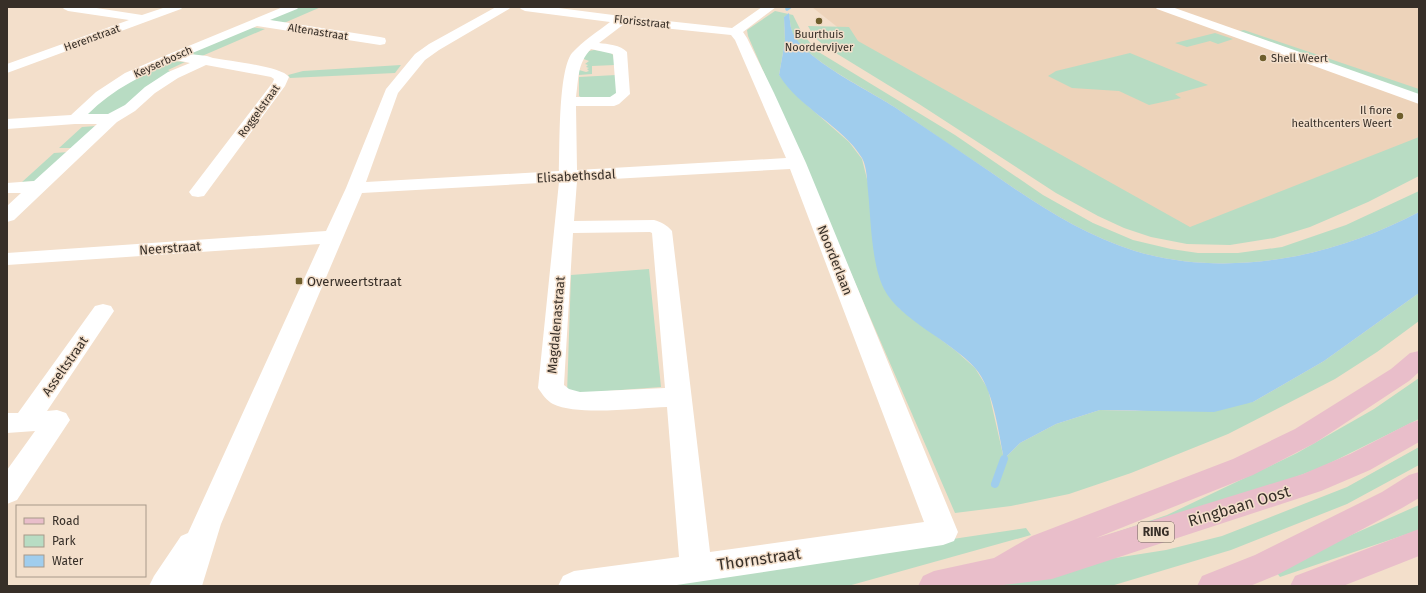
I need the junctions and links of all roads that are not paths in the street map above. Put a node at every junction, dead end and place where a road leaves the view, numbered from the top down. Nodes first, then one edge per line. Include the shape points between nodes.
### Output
1 (68, 7) edge
2 (177, 7) edge
3 (293, 7) edge
4 (505, 7) edge
5 (525, 7) edge
6 (770, 7) edge
7 (1161, 7) edge
8 (1180, 7) edge
9 (144, 19) junction
10 (621, 20) junction
11 (256, 22) junction
12 (280, 26) junction
13 (735, 32) junction
14 (380, 41) dead end
15 (243, 42) dead end
16 (588, 45) junction
17 (224, 51) dead end
18 (175, 56) junction
19 (205, 60) junction
20 (7, 69) edge
21 (1419, 88) edge
22 (1419, 99) edge
23 (568, 102) junction
24 (75, 119) junction
25 (111, 119) junction
26 (7, 124) edge
27 (797, 163) junction
28 (568, 176) junction
29 (40, 186) junction
30 (7, 188) edge
31 (355, 188) junction
32 (198, 192) dead end
33 (7, 216) edge
34 (564, 227) junction
35 (332, 237) junction
36 (7, 260) edge
37 (103, 311) dead end
38 (1419, 359) edge
39 (679, 397) junction
40 (16, 422) edge
41 (1419, 430) edge
42 (1419, 483) edge
43 (7, 492) edge
44 (206, 524) junction
45 (943, 532) joint
46 (1419, 542) edge
47 (696, 568) junction
48 (999, 571) junction
49 (165, 586) edge
50 (186, 586) edge
51 (574, 586) edge
52 (934, 586) edge
53 (1213, 586) edge
54 (1306, 586) edge

1 - 9 street
2 - 9 street, Herenstraat
3 - 11 street, Keyserbosch
4 - 31 street via 420,57 391,92
5 - 10 street, Florisstraat
6 - 13 street
7 - 22 street
8 - 21 street
9 - 20 street, Herenstraat
10 - 13 street, Florisstraat
10 - 16 street, Magdalenastraat
11 - 12 street, Altenastraat
11 - 18 street, Keyserbosch
12 - 14 street, Altenastraat
12 - 15 street
13 - 27 street, Noorderlaan via 741,38 767,92
16 - 23 street, Magdalenastraat via 577,56 574,64
16 - 23 street via 620,52 623,94 614,101
17 - 19 street, Keyserbosch
18 - 19 street, Roggelstraat
18 - 24 street, Keyserbosch via 144,68 109,88
19 - 25 street, Keyserbosch via 173,75 150,90 130,108
19 - 32 street, Roggelstraat via 282,76 280,83
23 - 28 street, Magdalenastraat
24 - 25 street
24 - 26 street
25 - 29 street, Keyserbosch
27 - 28 street, Elisabethsdal
27 - 45 street, Noorderlaan
28 - 31 street, Elisabethsdal
28 - 34 street, Magdalenastraat
29 - 30 street
29 - 33 street, Keyserbosch
31 - 35 street
34 - 39 street via 654,226 662,231
34 - 39 street, Magdalenastraat via 551,388 561,397 580,401
35 - 36 street, Neerstraat
35 - 44 street
37 - 40 street, Asseltstraat
38 - 48 main road via 1400,375 1305,436 1243,467 1043,545
39 - 47 street
40 - 43 street via 57,420
41 - 48 main road, Ringbaan Oost / RING via 1360,462 1311,483 1052,565
42 - 53 main road via 1392,500 1266,565
44 - 49 street
44 - 50 street
45 - 47 street, Thornstraat
46 - 54 main road
47 - 51 street, Thornstraat
48 - 52 main road, Ringbaan Oost / RING

